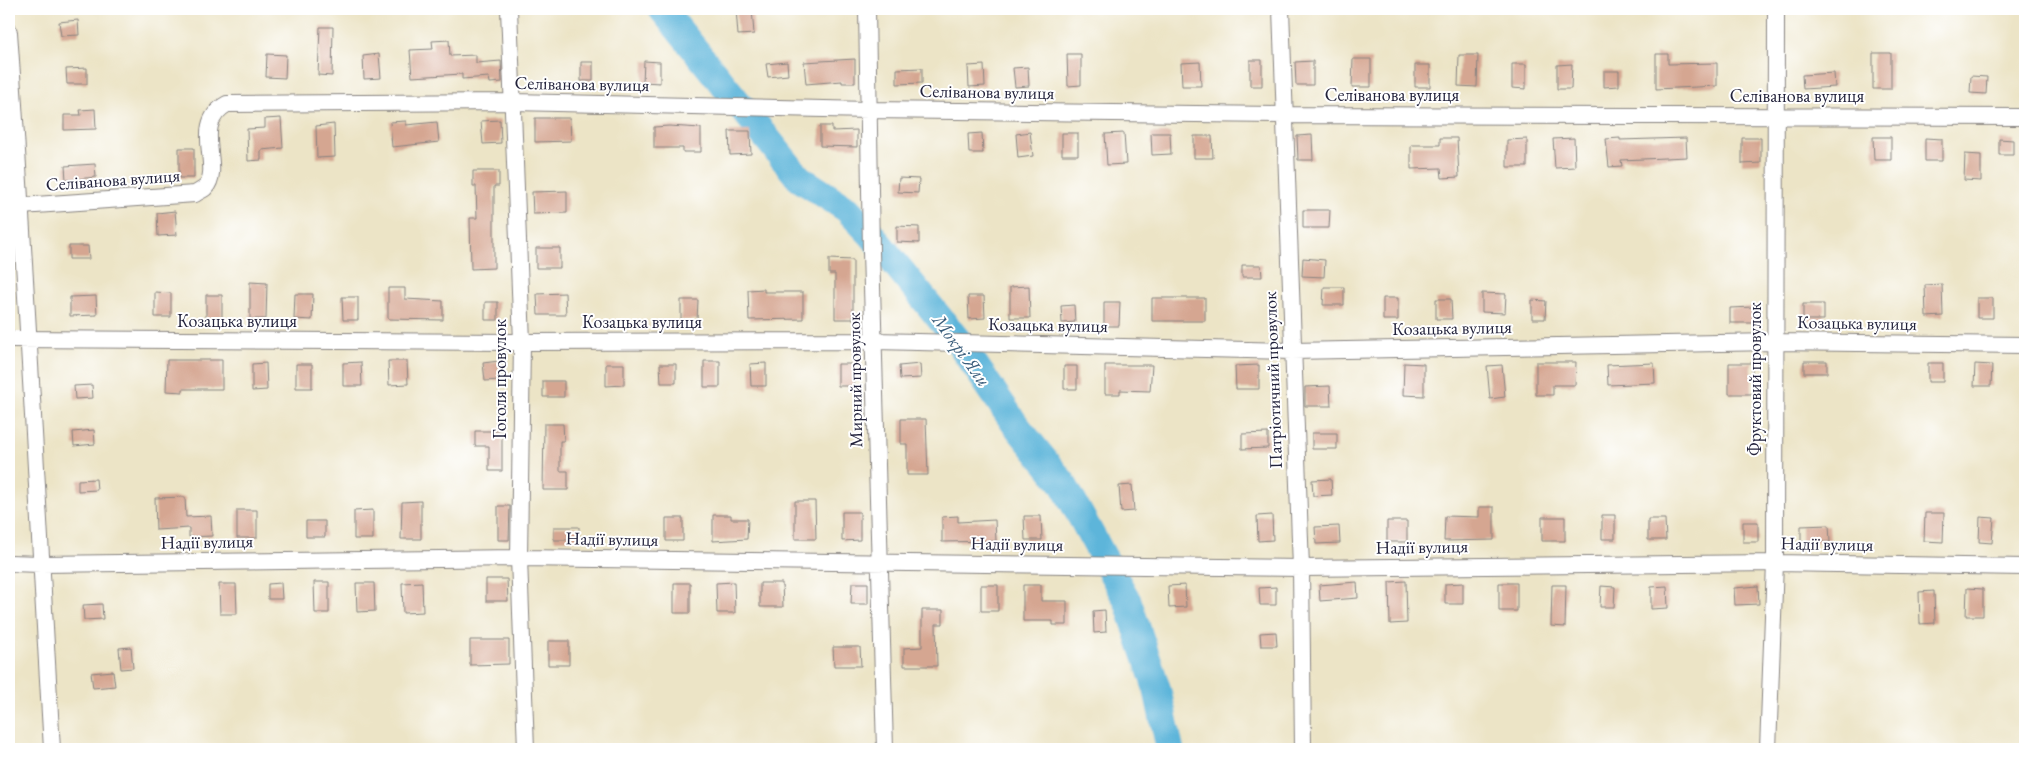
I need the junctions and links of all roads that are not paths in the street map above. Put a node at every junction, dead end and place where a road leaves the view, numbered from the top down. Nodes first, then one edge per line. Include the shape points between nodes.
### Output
1 (510, 9) edge
2 (867, 9) edge
3 (1281, 9) edge
4 (1776, 9) edge
5 (9, 32) edge
6 (513, 102) junction
7 (869, 110) junction
8 (1284, 115) junction
9 (1775, 116) junction
10 (2025, 117) edge
11 (21, 206) junction
12 (9, 339) edge
13 (27, 340) junction
14 (875, 341) junction
15 (522, 342) junction
16 (1774, 342) junction
17 (2025, 345) edge
18 (1292, 351) junction
19 (519, 558) junction
20 (879, 562) junction
21 (9, 563) edge
22 (1775, 563) junction
23 (41, 564) junction
24 (2025, 567) edge
25 (1301, 568) junction
26 (52, 749) edge
27 (526, 749) edge
28 (885, 749) edge
29 (1303, 749) edge
30 (1768, 749) edge

1 - 6 street, Гоголя провулок
2 - 7 street, Мирний провулок
3 - 8 street, Патріотичний провулок
4 - 9 street, Фруктовий провулок
5 - 11 street
6 - 7 street, Селіванова вулиця
6 - 11 street, Селіванова вулиця via 227,104 217,110 210,122 210,175 206,187 195,194
6 - 15 street, Гоголя провулок
7 - 8 street, Селіванова вулиця
7 - 14 street, Мирний провулок
8 - 9 street, Селіванова вулиця
8 - 18 street, Патріотичний провулок
9 - 10 street, Селіванова вулиця
9 - 16 street, Фруктовий провулок
11 - 13 street
12 - 13 street, Козацька вулиця
13 - 15 street, Козацька вулиця
13 - 23 street
14 - 15 street, Козацька вулиця
14 - 18 street, Козацька вулиця
14 - 20 street, Мирний провулок
15 - 19 street, Гоголя провулок
16 - 17 street, Козацька вулиця
16 - 18 street, Козацька вулиця
16 - 22 street, Фруктовий провулок
18 - 25 street, Патріотичний провулок
19 - 20 street, Надії вулиця
19 - 23 street, Надії вулиця
19 - 27 street, Гоголя провулок
20 - 25 street, Надії вулиця
20 - 28 street, Мирний провулок
21 - 23 street, Надії вулиця
22 - 24 street, Надії вулиця
22 - 25 street, Надії вулиця
22 - 30 street, Фруктовий провулок
23 - 26 street
25 - 29 street, Патріотичний провулок

